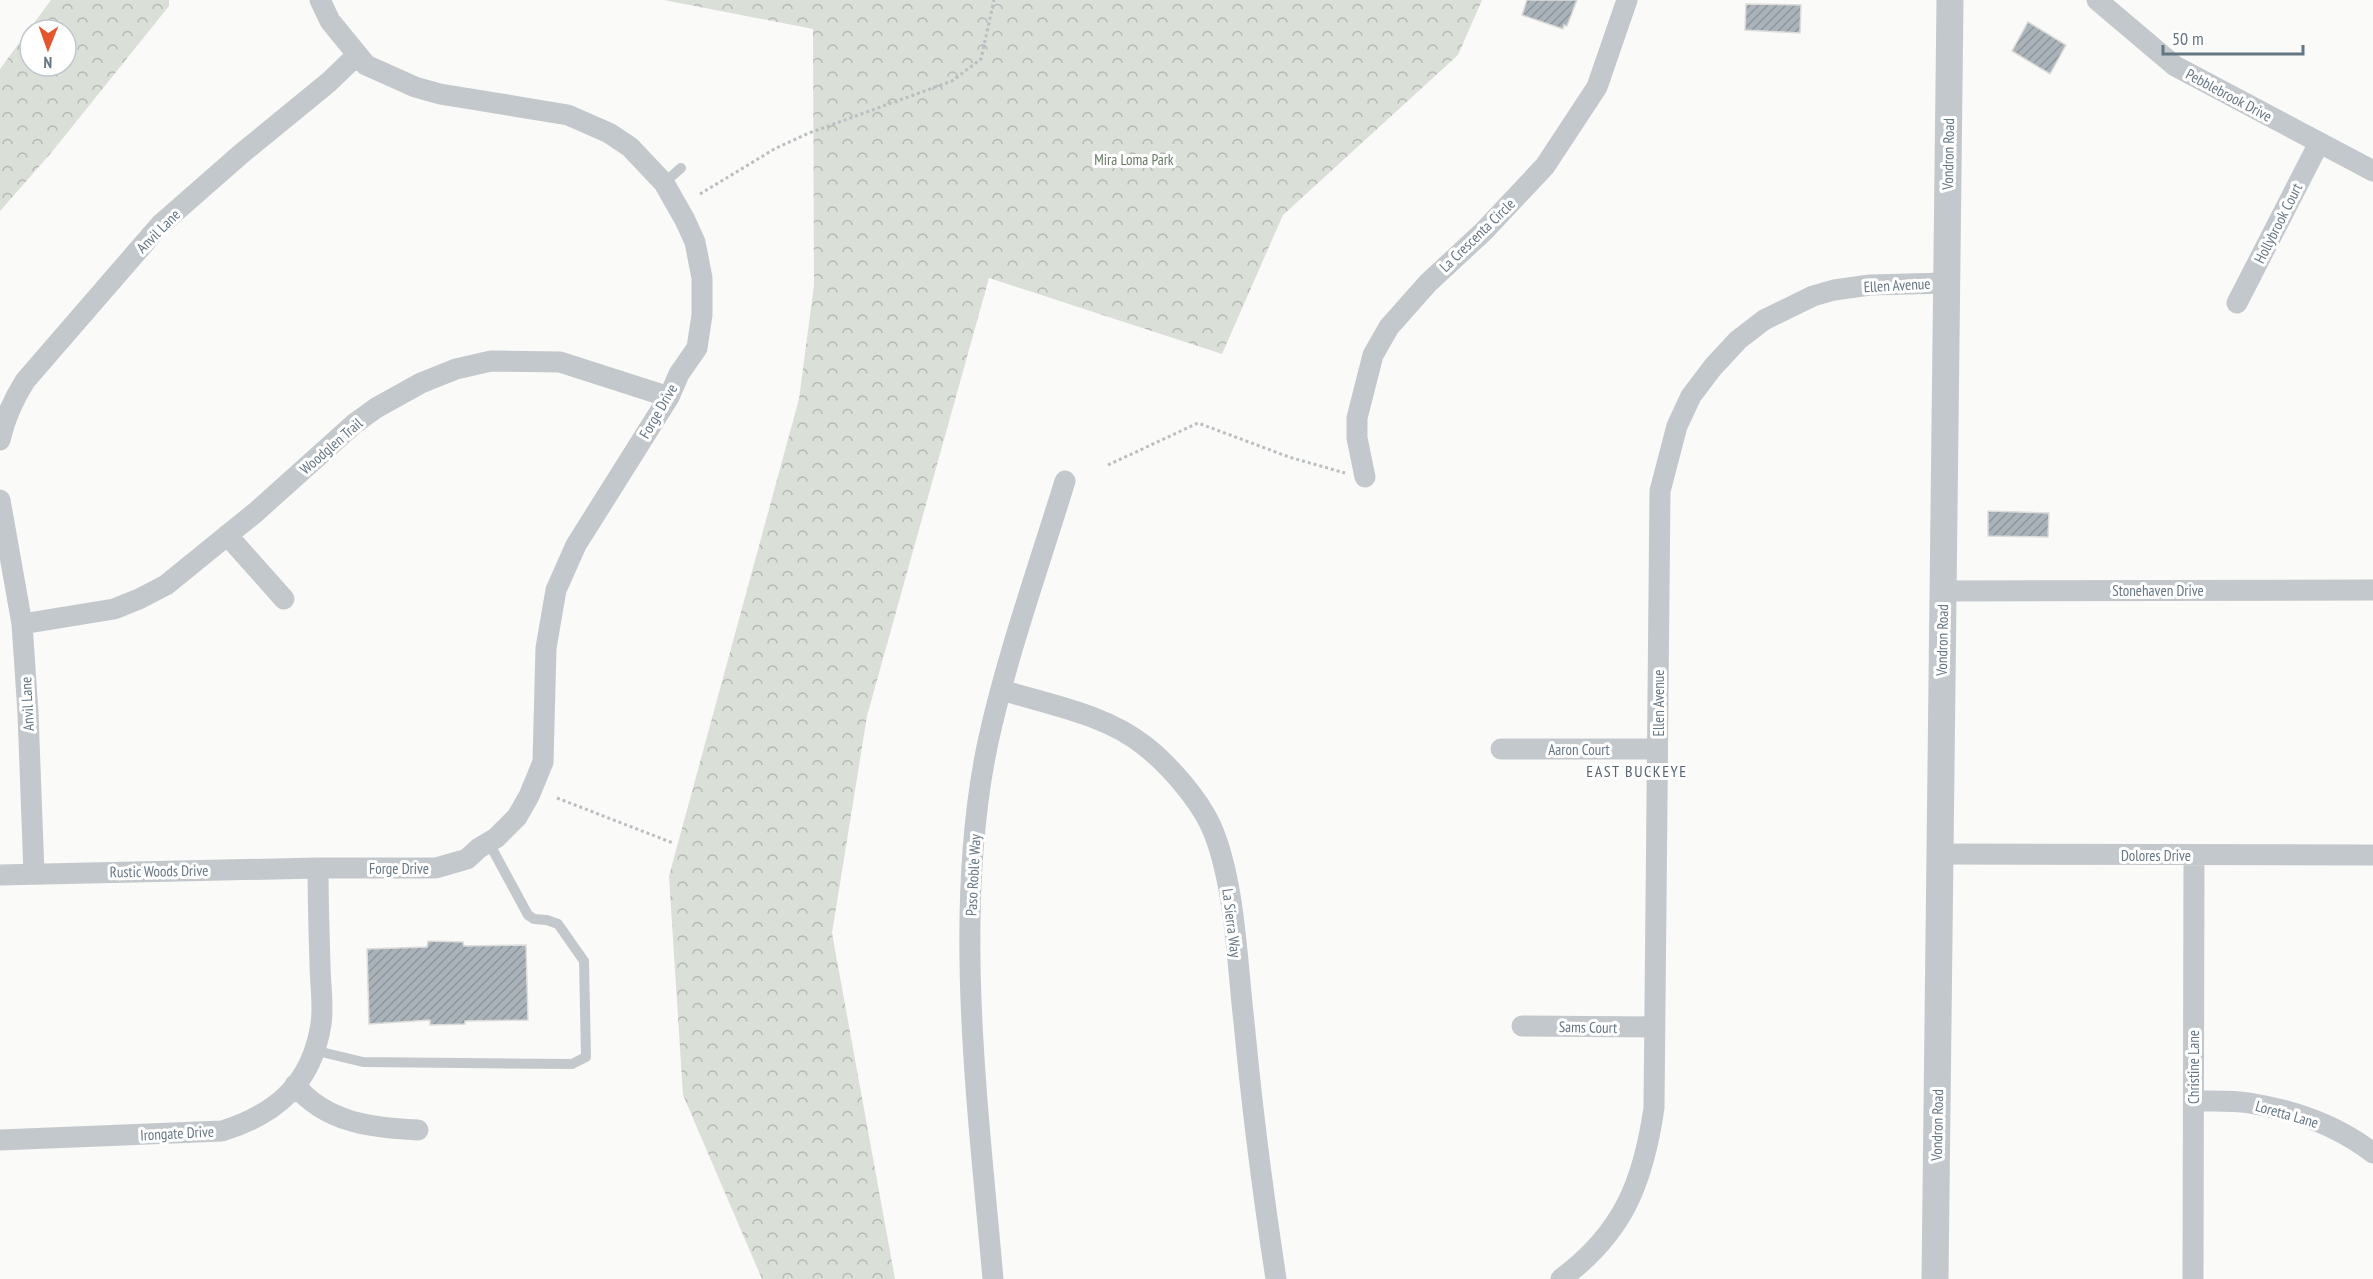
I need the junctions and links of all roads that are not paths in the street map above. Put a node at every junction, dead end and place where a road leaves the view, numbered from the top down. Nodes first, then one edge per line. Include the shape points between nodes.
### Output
1 (320, 0) edge
2 (1627, 0) edge
3 (1950, 0) edge
4 (2097, 0) edge
5 (357, 55) junction
6 (2319, 143) junction
7 (681, 168) dead end
8 (2373, 171) edge
9 (664, 183) junction
10 (1946, 283) junction
11 (2237, 303) dead end
12 (669, 397) junction
13 (0, 440) edge
14 (1365, 477) road end
15 (1065, 481) dead end
16 (0, 500) edge
17 (227, 535) junction
18 (2373, 590) edge
19 (1943, 591) junction
20 (284, 599) dead end
21 (22, 624) junction
22 (1002, 690) junction
23 (1501, 749) dead end
24 (1657, 749) junction
25 (489, 843) junction
26 (1940, 854) junction
27 (2194, 855) junction
28 (2373, 855) edge
29 (318, 868) junction
30 (34, 874) junction
31 (0, 875) edge
32 (1522, 1026) dead end
33 (1654, 1027) junction
34 (313, 1050) junction
35 (296, 1085) junction
36 (2194, 1101) junction
37 (418, 1130) dead end
38 (0, 1140) edge
39 (2373, 1153) edge
40 (993, 1279) edge
41 (1276, 1279) edge
42 (1561, 1279) edge
43 (1935, 1279) edge
44 (2193, 1279) edge

1 - 5 street, Forge Drive via 330,21
2 - 14 street, La Crescenta Circle via 1596,87 1545,166 1428,283 1389,327 1373,355 1357,418
3 - 10 street, Vondron Road
4 - 6 street, Pebblebrook Drive via 2175,66
5 - 9 street, Forge Drive via 366,65 415,87 568,115 630,147
5 - 13 street, Anvil Lane via 160,225 25,381 13,399
6 - 8 street, Pebblebrook Drive
6 - 11 street, Hollybrook Court
7 - 9 lane
9 - 12 street, Forge Drive via 695,242 702,278 697,348
10 - 19 street, Vondron Road
10 - 24 street, Ellen Avenue via 1870,285 1813,296 1764,320 1738,340 1691,396 1677,426 1660,491
12 - 17 street, Woodglen Trail via 560,362 491,361 456,369 376,408
12 - 25 street, Forge Drive via 576,545 556,590 546,648 543,762 517,817
15 - 22 street, Paso Robl'e Way
16 - 21 street, Anvil Lane
17 - 20 street
17 - 21 street, Woodglen Trail via 166,585 139,599 114,609
18 - 19 street, Stonehaven Drive
19 - 26 street, Vondron Road
21 - 30 street, Anvil Lane
22 - 40 street, Paso Robl'e Way via 988,742 976,825 970,911 973,1023
22 - 41 street, La Sierra Way via 1103,721 1145,746 1187,788 1210,826 1225,867
23 - 24 street, Aaron Court
24 - 33 street, Ellen Avenue
25 - 29 street, Forge Drive via 467,859 436,868
25 - 34 lane via 528,915 558,924 584,961 586,1057 572,1064 363,1062
26 - 27 street, Dolores Drive
26 - 43 street, Vondron Road
27 - 28 street, Dolores Drive
27 - 36 street, Christine Lane
29 - 30 street, Rustic Woods Drive
29 - 34 street, Irongate Drive via 321,1023
30 - 31 street, Rustic Woods Drive
32 - 33 street, Sams Court
33 - 42 street, Ellen Avenue via 1654,1108 1645,1161 1617,1222 1599,1245
34 - 35 street, Irongate Drive
35 - 37 street via 312,1102 349,1121 376,1128
35 - 38 street, Irongate Drive via 270,1111 222,1131
36 - 39 street, Loretta Lane via 2249,1103 2308,1118 2358,1141
36 - 44 street, Christine Lane

